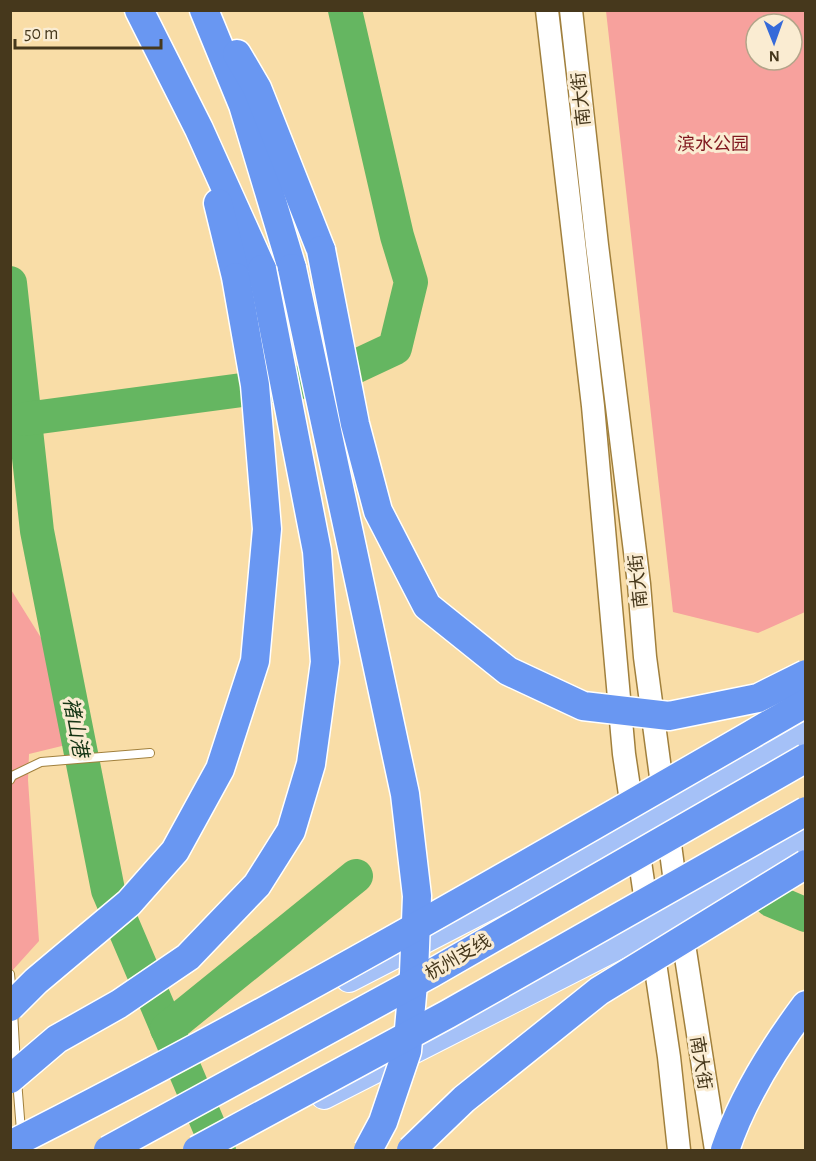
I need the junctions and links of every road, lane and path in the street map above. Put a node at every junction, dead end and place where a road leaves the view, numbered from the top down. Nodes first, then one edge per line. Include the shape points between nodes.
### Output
1 (139, 10) edge
2 (204, 10) edge
3 (210, 10) edge
4 (547, 10) edge
5 (571, 10) edge
6 (249, 273) junction
7 (806, 674) edge
8 (806, 703) edge
9 (806, 733) edge
10 (150, 753) dead end
11 (806, 758) edge
12 (10, 780) edge
13 (806, 811) edge
14 (666, 812) junction
15 (636, 831) junction
16 (806, 834) edge
17 (806, 864) edge
18 (679, 912) junction
19 (650, 930) junction
20 (10, 974) edge
21 (806, 1005) edge
22 (10, 1007) edge
23 (10, 1079) edge
24 (17, 1145) edge
25 (108, 1150) edge
26 (197, 1150) edge
27 (219, 1150) edge
28 (368, 1150) edge
29 (411, 1150) edge
30 (679, 1150) edge
31 (716, 1150) edge
32 (724, 1150) edge

1 - 6 highway via 199,129
2 - 28 highway, bridge via 243,105 292,268 405,794 417,896 407,1051 383,1122
3 - 7 highway, bridge via 257,88 321,250 355,424 378,511 427,606 508,671 583,706 669,716 758,698
4 - 15 main road via 593,406 624,754
5 - 14 main road, 南大街
6 - 22 highway, bridge via 267,529 255,661 220,769 175,851 129,903
6 - 23 highway, bridge via 317,550 325,662 311,764 291,831 257,885 188,957 119,1004 57,1039
8 - 24 highway, bridge via 387,943
9 - 14 main road
10 - 12 lane via 41,762
11 - 25 highway, 杭州支线, bridge via 432,973
13 - 26 highway, bridge via 448,1014
14 - 15 main road
14 - 18 main road, 南大街
15 - 19 main road
15 - 24 main road via 119,1099
16 - 18 main road
17 - 29 highway, bridge via 599,991 464,1099
18 - 19 main road
18 - 31 main road, 南大街
19 - 27 main road
19 - 30 main road
20 - 24 lane
21 - 32 highway via 784,1034 734,1124

